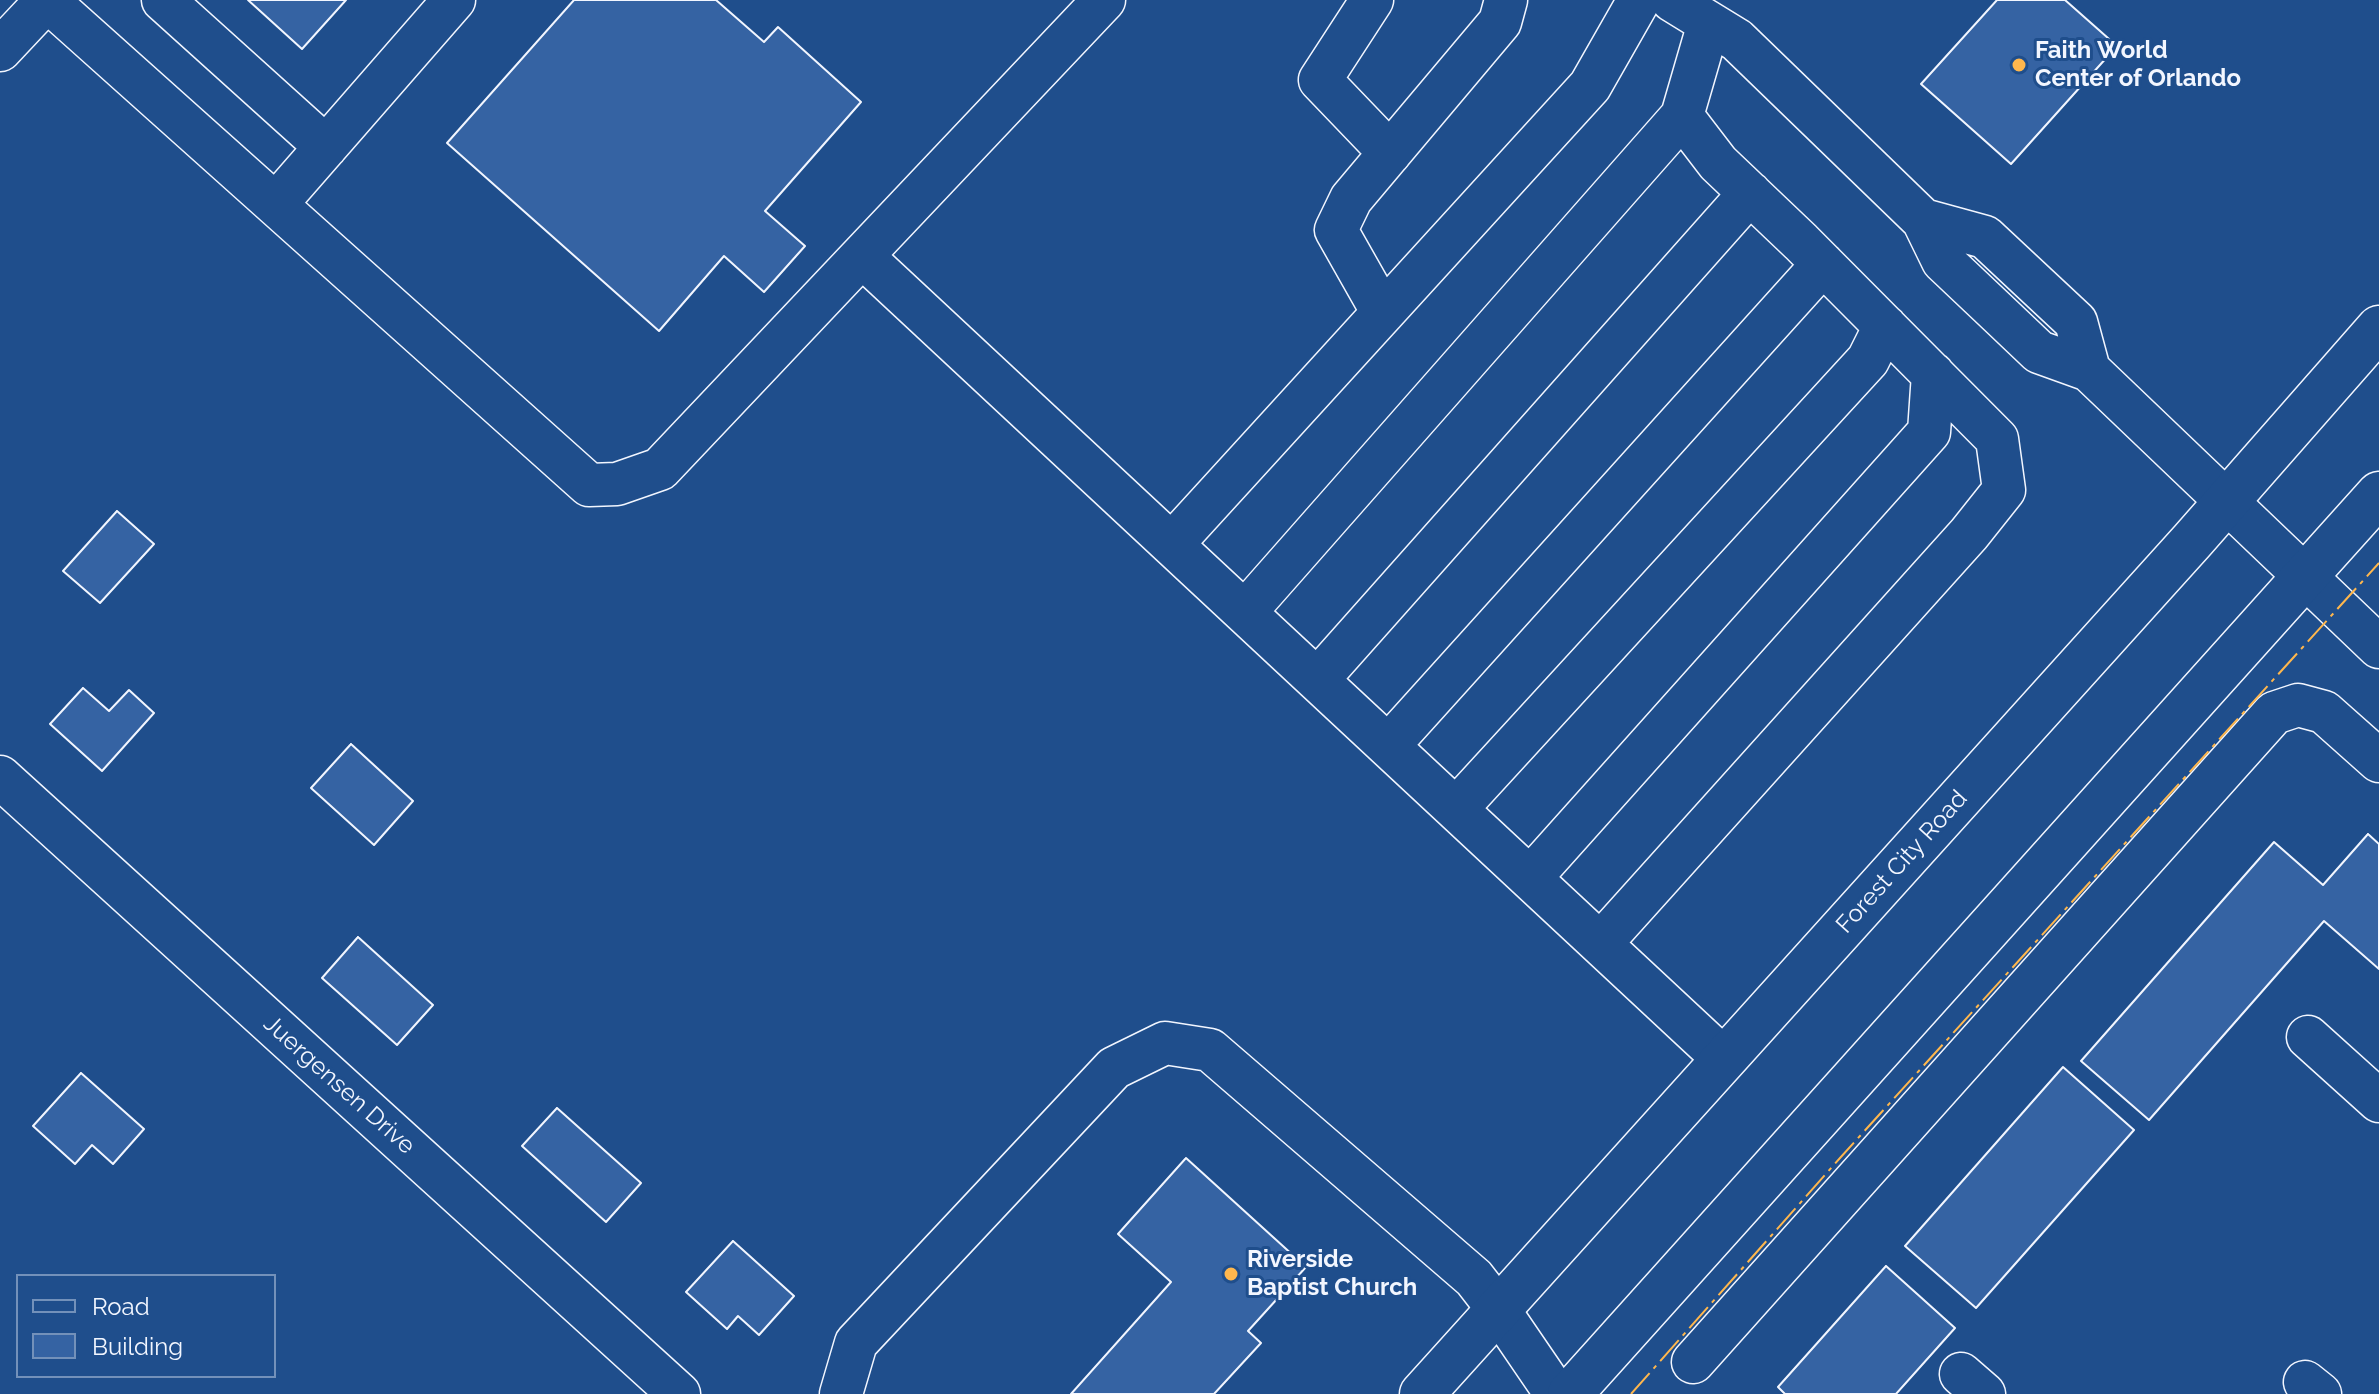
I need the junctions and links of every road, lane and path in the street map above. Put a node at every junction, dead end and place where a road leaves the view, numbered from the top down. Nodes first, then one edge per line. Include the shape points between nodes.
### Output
1 (47, 0) edge
2 (163, 0) edge
3 (454, 0) edge
4 (1104, 0) edge
5 (1372, 0) edge
6 (1506, 0) edge
7 (1639, 0) edge
8 (1672, 0) edge
9 (1709, 23) junction
10 (0, 50) edge
11 (1682, 116) junction
12 (326, 147) junction
13 (1390, 153) junction
14 (1750, 193) junction
15 (276, 204) junction
16 (862, 256) junction
17 (1823, 264) junction
18 (1383, 313) junction
19 (1885, 326) junction
20 (2379, 328) edge
21 (1933, 374) junction
22 (2379, 494) edge
23 (2226, 502) junction
24 (1172, 544) junction
25 (2305, 579) junction
26 (1245, 612) junction
27 (2379, 647) edge
28 (1318, 679) junction
29 (1389, 745) junction
30 (2379, 761) edge
31 (0, 777) edge
32 (1457, 808) junction
33 (1531, 877) junction
34 (1601, 943) junction
35 (2308, 1037) dead end
36 (1724, 1059) junction
37 (2379, 1101) edge
38 (1498, 1309) junction
39 (1693, 1362) dead end
40 (679, 1394) edge
41 (841, 1394) edge
42 (1422, 1394) edge
43 (1556, 1394) edge
44 (1570, 1394) edge

1 - 10 street
1 - 15 street
2 - 12 street
3 - 12 street
4 - 16 street
5 - 13 street via 1320,80
6 - 13 street via 1500,22
7 - 18 street via 1590,86
8 - 9 street
9 - 11 street
9 - 23 street via 1737,40 1923,220 1943,261 2039,352 2089,370
11 - 14 street via 1718,163
11 - 26 street
12 - 15 street
13 - 18 street via 1351,199 1336,230
14 - 17 street
14 - 28 street
15 - 16 street via 589,485 617,484 660,469
16 - 24 street
17 - 19 street
17 - 29 street
18 - 24 street
19 - 21 street
19 - 32 street via 1868,360
20 - 23 main road, Forest City Road
21 - 33 street via 1929,432
21 - 34 street via 1997,439 2004,490
22 - 25 main road
23 - 25 street
23 - 36 main road, Forest City Road
24 - 26 street
25 - 27 street
25 - 44 main road
26 - 28 street
28 - 29 street
29 - 32 street
30 - 39 street via 2324,712 2298,705 2274,713
31 - 40 street, Juergensen Drive
32 - 33 street
33 - 34 street
34 - 36 street
35 - 37 street
36 - 38 main road, Forest City Road
38 - 41 street via 1474,1278 1210,1050 1165,1043 1114,1068 856,1343
38 - 42 main road, Forest City Road
38 - 43 street

